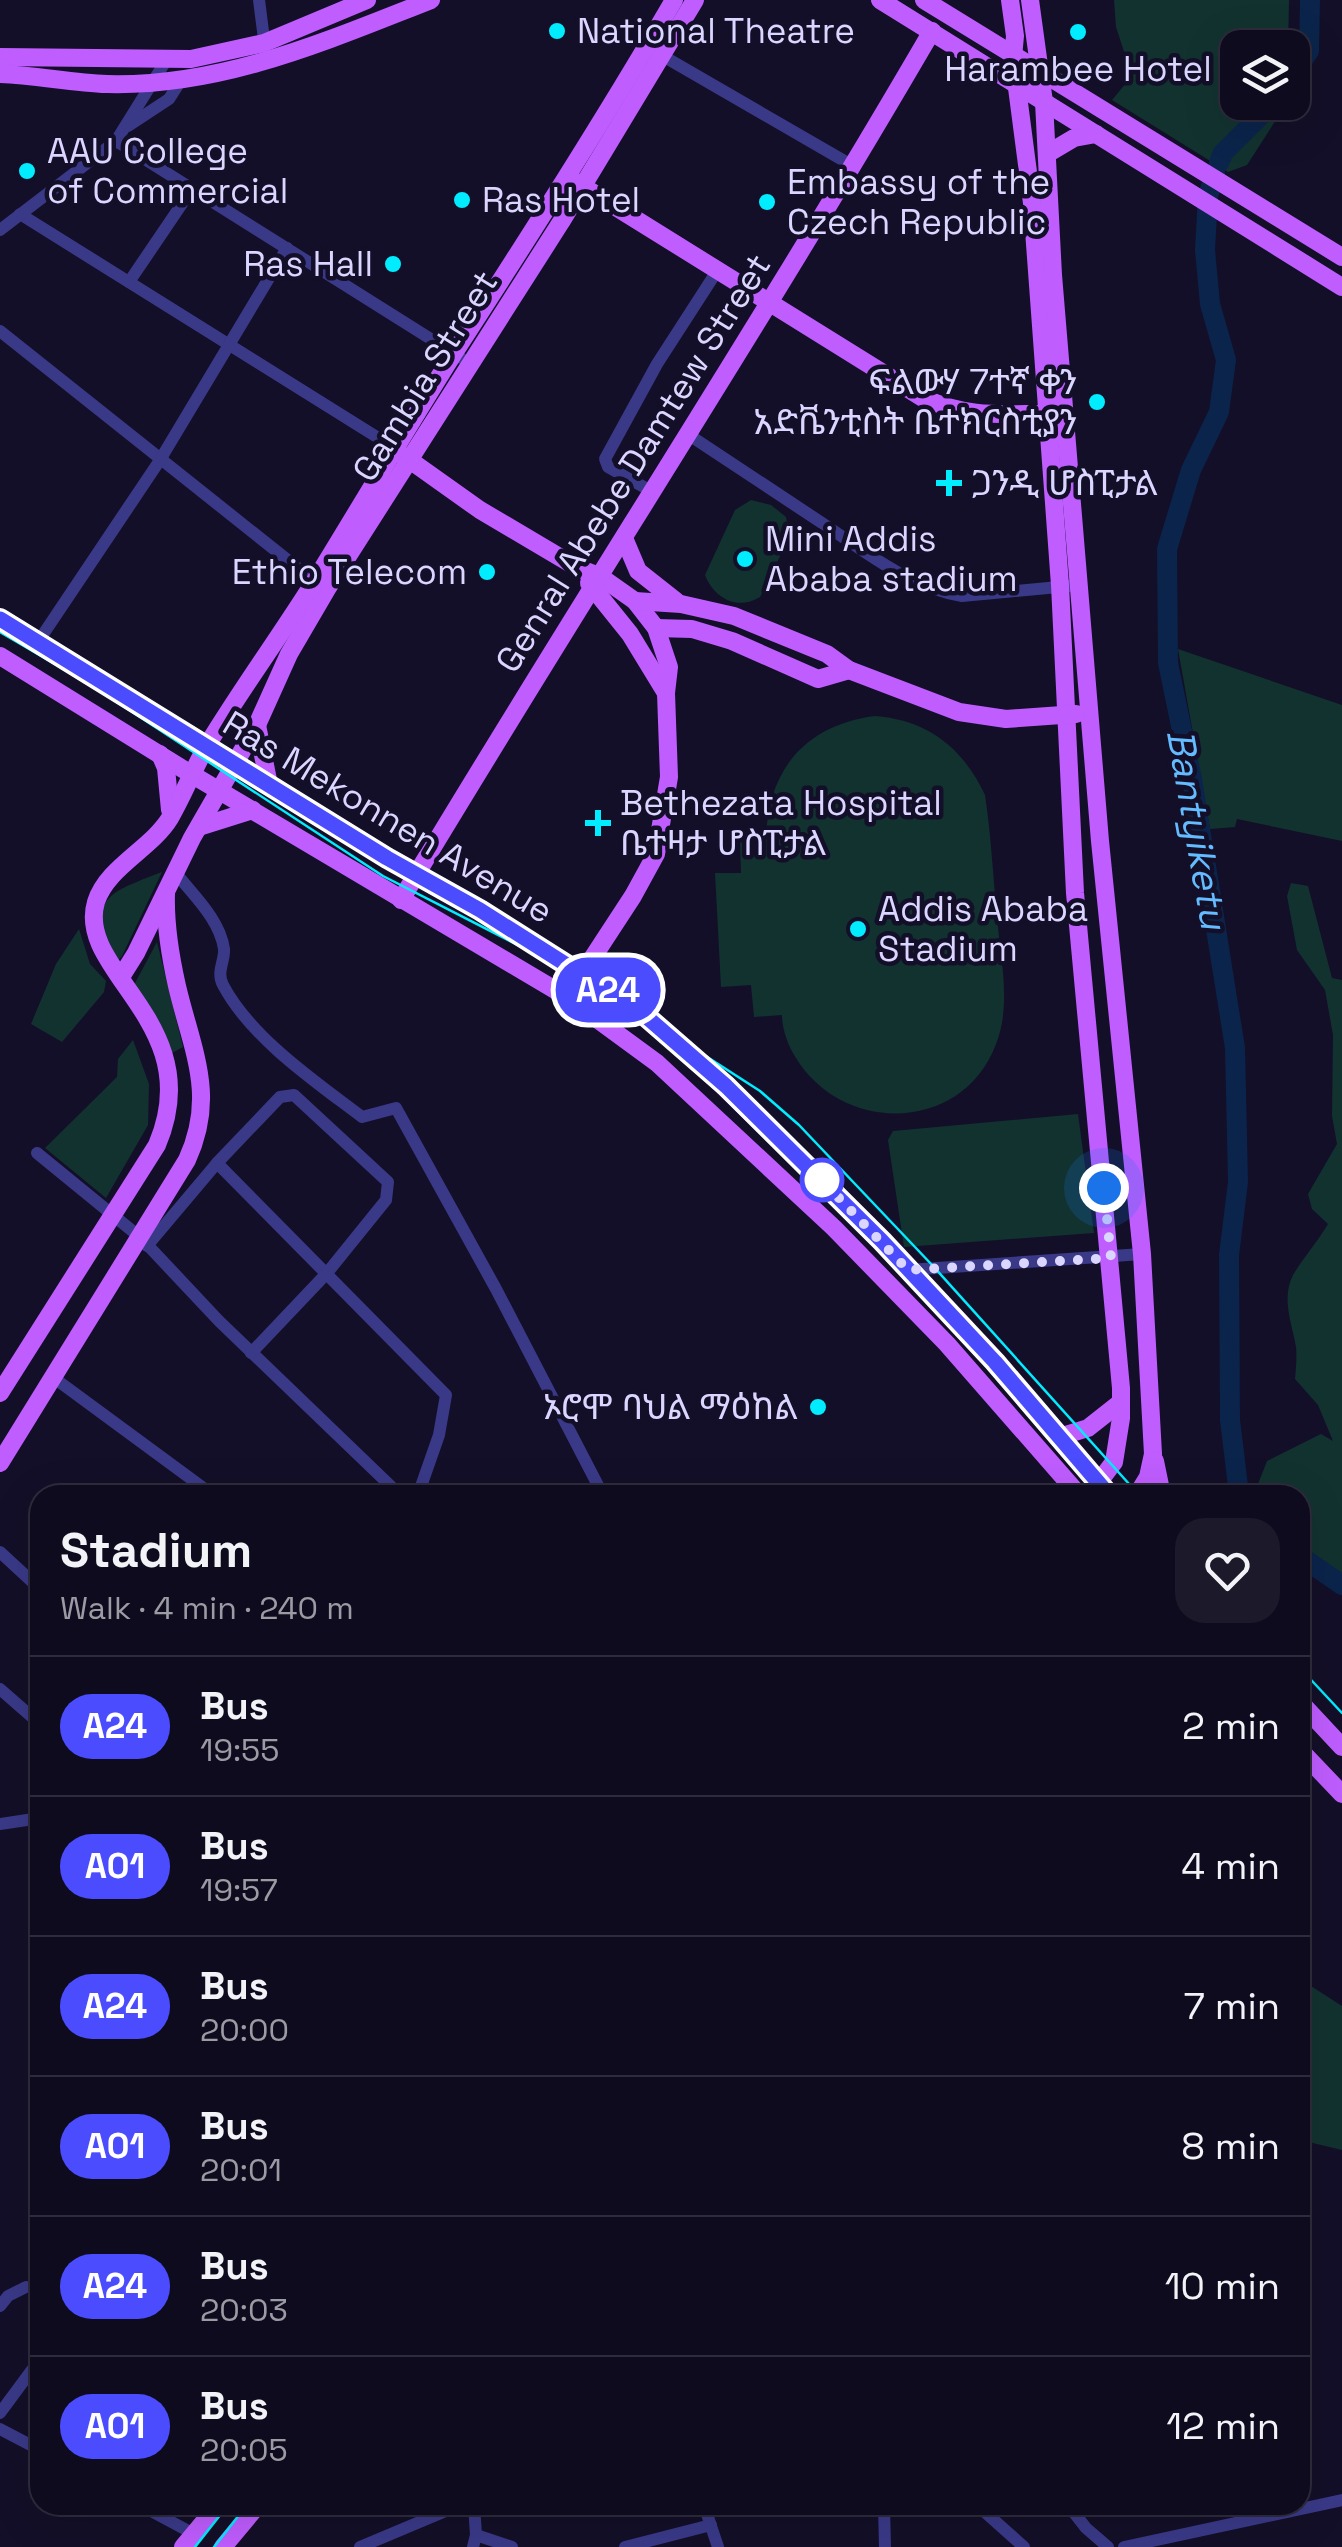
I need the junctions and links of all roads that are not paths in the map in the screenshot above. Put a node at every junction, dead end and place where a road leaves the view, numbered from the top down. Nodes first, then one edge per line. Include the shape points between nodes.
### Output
1 (259, 0) edge
2 (367, 0) edge
3 (431, 0) edge
4 (674, 0) edge
5 (695, 0) edge
6 (880, 0) edge
7 (924, 0) edge
8 (1010, 0) edge
9 (1030, 0) edge
10 (962, 24) junction
11 (932, 31) junction
12 (654, 51) junction
13 (267, 52) junction
14 (1013, 56) junction
15 (0, 57) edge
16 (191, 59) junction
17 (167, 60) junction
18 (1040, 72) junction
19 (0, 74) edge
20 (157, 80) junction
21 (181, 80) junction
22 (1016, 82) junction
23 (1044, 102) junction
24 (126, 127) junction
25 (1096, 134) junction
26 (116, 141) junction
27 (1048, 154) junction
28 (854, 166) junction
29 (573, 181) junction
30 (1220, 182) junction
31 (192, 189) junction
32 (1210, 207) junction
33 (20, 214) junction
34 (0, 230) edge
35 (287, 248) junction
36 (1342, 257) edge
37 (717, 271) junction
38 (129, 282) junction
39 (1342, 286) edge
40 (771, 304) junction
41 (0, 331) edge
42 (229, 344) junction
43 (462, 358) junction
44 (1057, 414) junction
45 (689, 435) junction
46 (396, 448) junction
47 (160, 460) junction
48 (411, 462) junction
49 (651, 491) junction
50 (624, 538) junction
51 (314, 581) junction
52 (598, 583) junction
53 (1060, 585) junction
54 (1080, 585) junction
55 (634, 600) junction
56 (681, 604) junction
57 (0, 619) edge
58 (656, 628) junction
59 (38, 642) junction
60 (0, 656) edge
61 (849, 670) junction
62 (666, 693) junction
63 (229, 710) junction
64 (1068, 714) junction
65 (1091, 714) junction
66 (257, 725) junction
67 (183, 730) junction
68 (207, 745) junction
69 (159, 753) junction
70 (234, 763) junction
71 (191, 774) junction
72 (269, 786) junction
73 (219, 791) junction
74 (252, 810) junction
75 (168, 820) junction
76 (199, 827) junction
77 (416, 875) junction
78 (170, 880) junction
79 (402, 900) junction
80 (581, 973) junction
81 (121, 977) junction
82 (566, 997) junction
83 (37, 1152) dead end
84 (217, 1163) junction
85 (114, 1214) junction
86 (144, 1242) junction
87 (1142, 1254) junction
88 (1111, 1258) junction
89 (908, 1270) junction
90 (327, 1273) junction
91 (252, 1352) junction
92 (54, 1378) junction
93 (0, 1393) edge
94 (1121, 1402) junction
95 (1059, 1437) junction
96 (1153, 1454) junction
97 (0, 1464) edge
98 (1057, 1467) junction
99 (200, 1485) edge
100 (390, 1485) edge
101 (422, 1485) edge
102 (598, 1485) edge
103 (1060, 1485) edge
104 (1071, 1485) edge
105 (1095, 1485) edge
106 (1102, 1485) edge
107 (1143, 1485) edge
108 (1160, 1485) edge
109 (0, 1552) edge
110 (30, 1577) edge
111 (0, 1689) edge
112 (1310, 1713) edge
113 (30, 1715) edge
114 (1342, 1747) edge
115 (1310, 1760) edge
116 (1342, 1794) edge
117 (30, 1820) edge
118 (0, 1824) edge
119 (26, 2287) dead end
120 (2, 2297) edge
121 (30, 2372) edge
122 (0, 2413) edge
123 (0, 2429) edge
124 (30, 2445) edge
125 (1342, 2500) edge
126 (1310, 2507) edge
127 (153, 2515) edge
128 (210, 2515) edge
129 (250, 2515) edge
130 (436, 2515) edge
131 (474, 2515) edge
132 (708, 2515) edge
133 (884, 2515) edge
134 (988, 2515) edge
135 (1076, 2515) edge
136 (1277, 2515) edge
137 (711, 2525) junction
138 (188, 2541) edge
139 (475, 2541) edge
140 (1151, 2544) edge
141 (224, 2547) edge
142 (360, 2547) edge
143 (512, 2547) edge
144 (625, 2547) edge
145 (718, 2547) edge
146 (885, 2547) edge
147 (1024, 2547) edge
148 (1108, 2547) edge
149 (1124, 2547) edge

1 - 13 street
2 - 13 main road
3 - 13 main road
4 - 12 main road, Gambia Street
5 - 12 main road, Gambia Street
6 - 11 main road
7 - 10 main road
8 - 10 main road via 1002,23
8 - 14 main road
9 - 18 main road
10 - 14 main road
11 - 22 main road
11 - 28 main road, Genral Abebe Damtew Street
12 - 28 street
12 - 29 main road, Gambia Street
13 - 16 main road
13 - 21 main road
14 - 18 main road
14 - 22 main road
15 - 17 main road
16 - 17 main road
16 - 21 street
17 - 20 street
18 - 23 main road
18 - 30 main road
19 - 20 main road via 108,84
20 - 21 main road
20 - 24 street
21 - 24 street via 169,99
22 - 23 main road
22 - 44 main road
23 - 25 main road
23 - 27 main road
24 - 26 street
25 - 27 main road
25 - 32 main road
26 - 31 street
26 - 33 street
27 - 44 main road
28 - 40 main road, Genral Abebe Damtew Street
29 - 37 main road
29 - 43 main road, Gambia Street
30 - 32 main road
30 - 36 main road
31 - 35 street
31 - 38 street
32 - 39 main road
33 - 34 street
33 - 38 street
35 - 42 street
35 - 43 street
37 - 40 main road
37 - 49 street via 605,459
38 - 42 street
40 - 44 main road via 951,410
40 - 45 main road, Genral Abebe Damtew Street
41 - 47 street
42 - 46 street
42 - 47 street
43 - 46 main road, Gambia Street
43 - 48 main road, Gambia Street
44 - 53 main road
44 - 54 main road
45 - 49 main road, Genral Abebe Damtew Street
45 - 53 street via 919,584 962,596
46 - 48 main road
46 - 51 main road, Gambia Street
47 - 51 street
47 - 59 street
48 - 52 main road
48 - 66 main road, Gambia Street via 289,654
49 - 50 main road, Genral Abebe Damtew Street
50 - 52 main road, Genral Abebe Damtew Street
50 - 56 main road via 638,571
51 - 63 main road, Gambia Street
52 - 55 main road
52 - 62 main road
52 - 77 main road, Genral Abebe Damtew Street
53 - 54 street
53 - 64 main road
54 - 65 main road
55 - 56 main road
55 - 58 main road
56 - 61 main road via 734,616 828,654
57 - 59 main road, Ras Mekonnen Avenue
58 - 61 main road via 692,628 732,640 818,679
58 - 62 main road via 670,666
59 - 67 main road, Ras Mekonnen Avenue
60 - 69 main road, Ras Mekonnen Avenue
61 - 64 main road via 959,712 1006,719
62 - 80 main road via 669,777 656,854
63 - 67 main road
63 - 68 main road, Gambia Street
64 - 65 main road
64 - 88 main road via 1075,893
65 - 87 main road
66 - 70 main road, Gambia Street
66 - 72 main road
67 - 68 main road, Ras Mekonnen Avenue
68 - 70 main road, Ras Mekonnen Avenue
68 - 71 main road, Gambia Street
69 - 71 main road, Ras Mekonnen Avenue
69 - 75 main road via 172,802
70 - 72 main road, Ras Mekonnen Avenue
70 - 73 main road, Gambia Street
71 - 73 main road, Ras Mekonnen Avenue
71 - 75 main road, Gambia Street
72 - 77 main road, Ras Mekonnen Avenue
73 - 74 main road, Ras Mekonnen Avenue
73 - 76 main road, Gambia Street
74 - 76 main road
74 - 79 main road, Ras Mekonnen Avenue
75 - 81 main road, Gambia Street via 108,880 96,903 95,930
76 - 78 main road, Gambia Street
77 - 79 main road, Genral Abebe Damtew Street
77 - 80 main road, Ras Mekonnen Avenue
78 - 81 main road, Gambia Street
78 - 86 main road via 165,928 197,1053 201,1108 194,1145
78 - 102 street via 216,924 225,952 222,983 283,1058 362,1117 396,1108
79 - 82 main road, Ras Mekonnen Avenue
80 - 82 main road
80 - 89 main road, Ras Mekonnen Avenue via 702,1064
81 - 85 main road, Gambia Street via 160,1041 171,1090 157,1145
82 - 98 main road, Ras Mekonnen Avenue via 658,1063 814,1208
83 - 85 street
84 - 86 street
84 - 90 street
84 - 90 street via 288,1094 388,1182 386,1200
85 - 86 street
85 - 93 main road, Gambia Street
86 - 91 street
86 - 92 main road
87 - 88 street
87 - 96 main road
88 - 89 street
88 - 94 main road
89 - 95 main road, Ras Mekonnen Avenue
90 - 91 street
90 - 101 street via 446,1395
91 - 100 street
92 - 97 main road
92 - 99 street
94 - 95 main road via 1088,1428
94 - 106 main road via 1114,1462
95 - 105 main road, Ras Mekonnen Avenue
96 - 107 main road
96 - 108 main road
98 - 103 main road
98 - 104 main road, Ras Mekonnen Avenue
109 - 110 street
111 - 113 street
112 - 114 main road
115 - 116 main road
117 - 118 street
119 - 120 street
121 - 122 street
123 - 124 street
125 - 126 street
127 - 138 street
128 - 138 main road
129 - 141 main road
130 - 142 street
131 - 139 street
132 - 137 street
133 - 146 street
134 - 147 street
135 - 148 street
136 - 140 street
137 - 144 street
137 - 145 street
139 - 143 street
140 - 149 street

